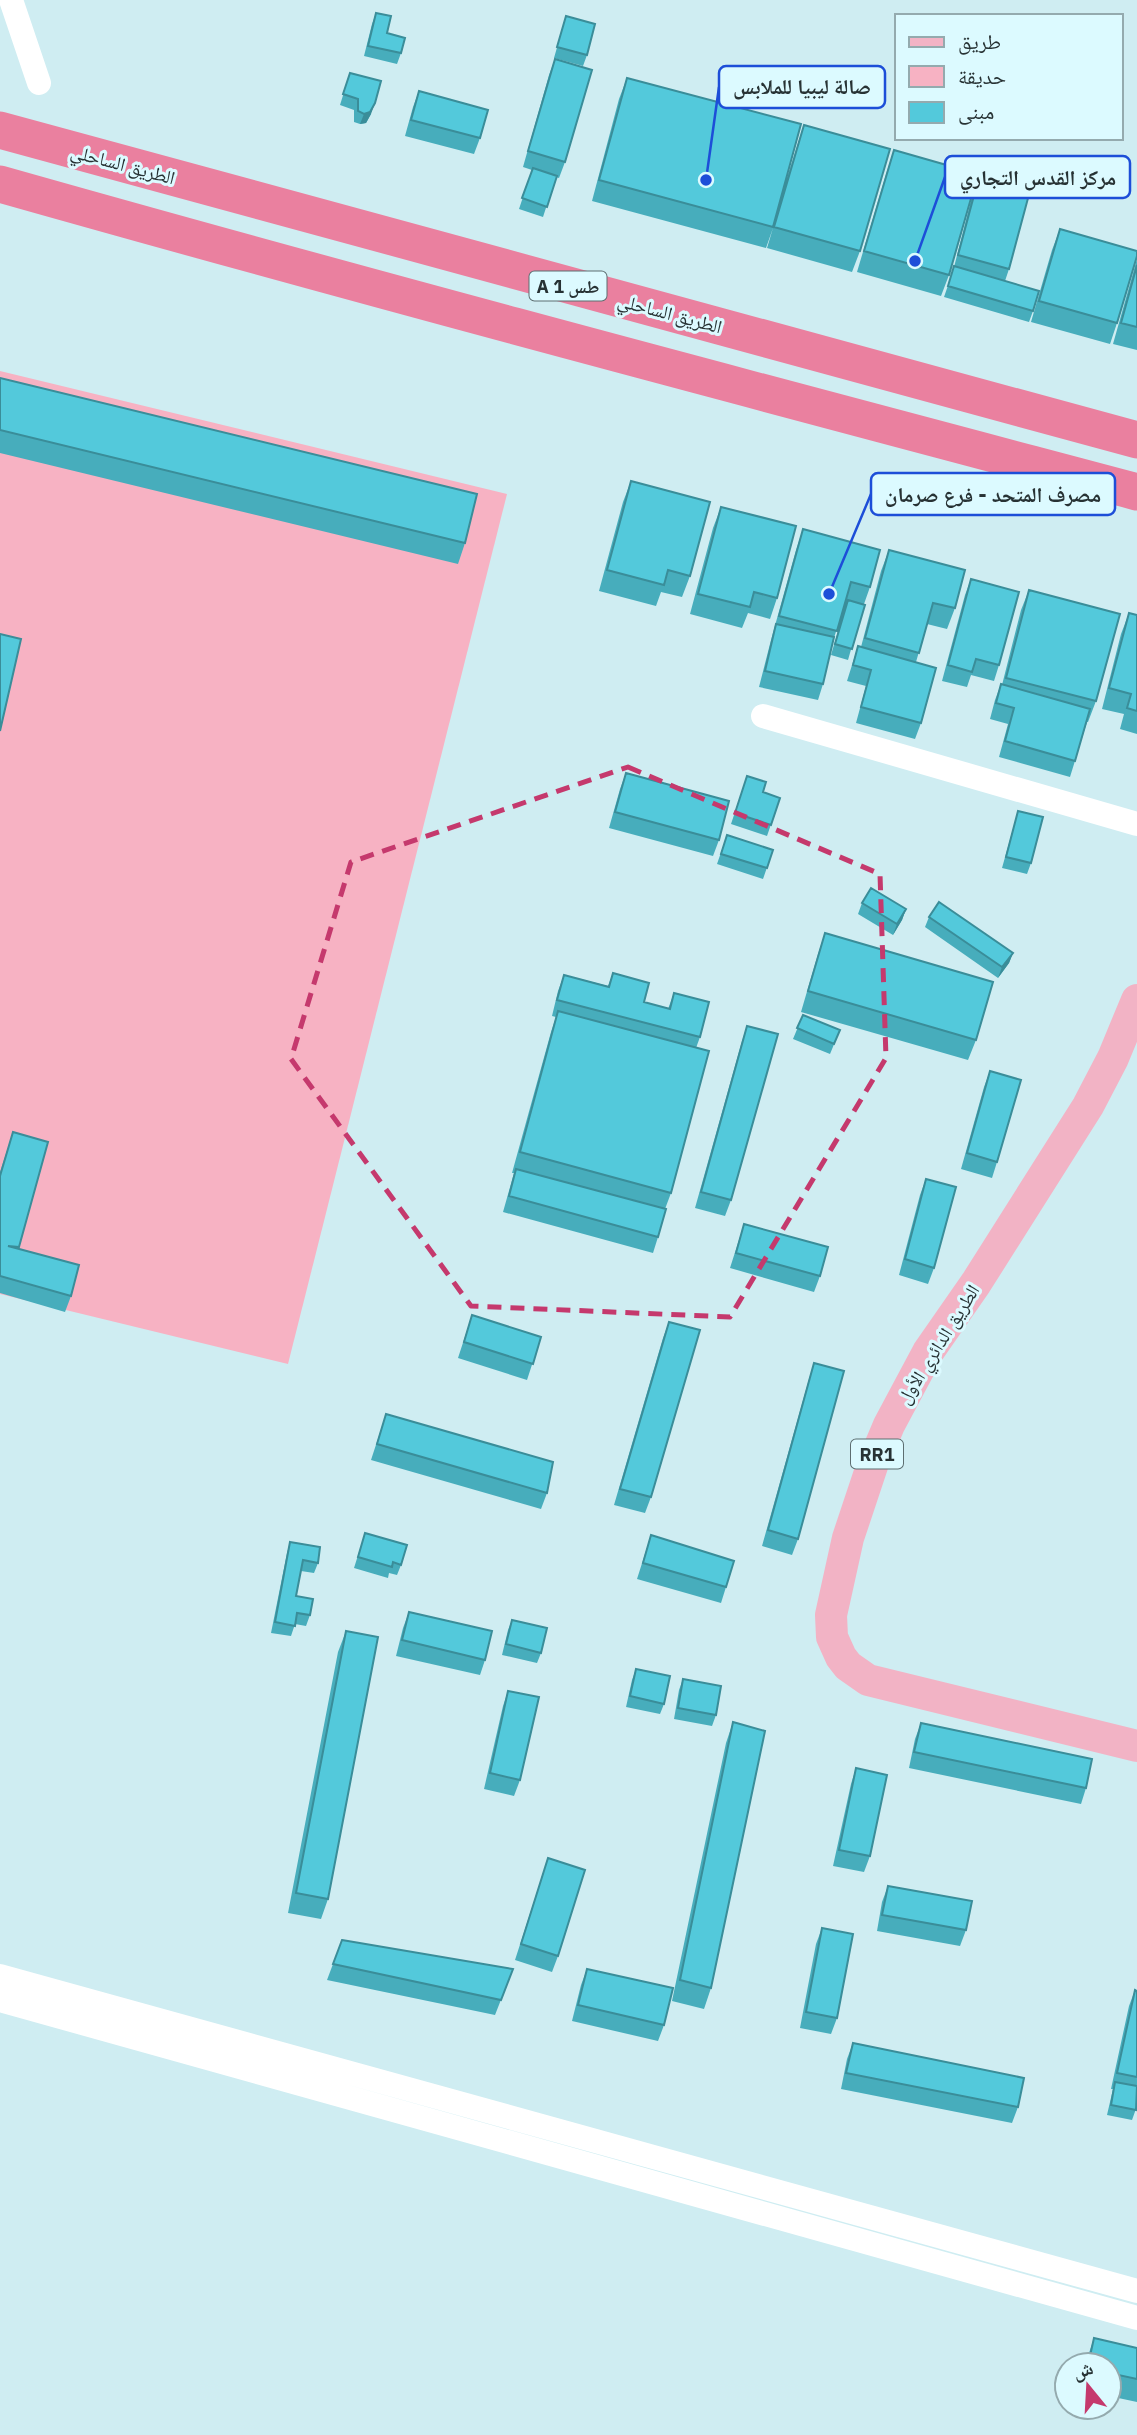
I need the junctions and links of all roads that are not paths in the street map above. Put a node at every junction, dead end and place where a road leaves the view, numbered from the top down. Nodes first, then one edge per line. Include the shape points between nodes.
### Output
1 (11, 0) edge
2 (39, 83) dead end
3 (0, 130) edge
4 (0, 184) edge
5 (1137, 440) edge
6 (1137, 492) edge
7 (763, 716) dead end
8 (1137, 824) edge
9 (1137, 1000) edge
10 (1137, 1746) edge
11 (0, 1976) edge
12 (0, 2000) edge
13 (1137, 2291) edge
14 (1137, 2318) edge

1 - 2 street
3 - 5 highway, الطريق الساحلي / A 1 طس
4 - 6 highway via 501,324
7 - 8 street
9 - 10 main road, الطريق الدائري الأول / RR1 via 1088,1106 929,1352 889,1425 848,1538 831,1626 841,1657 867,1680
11 - 13 street
12 - 14 street

